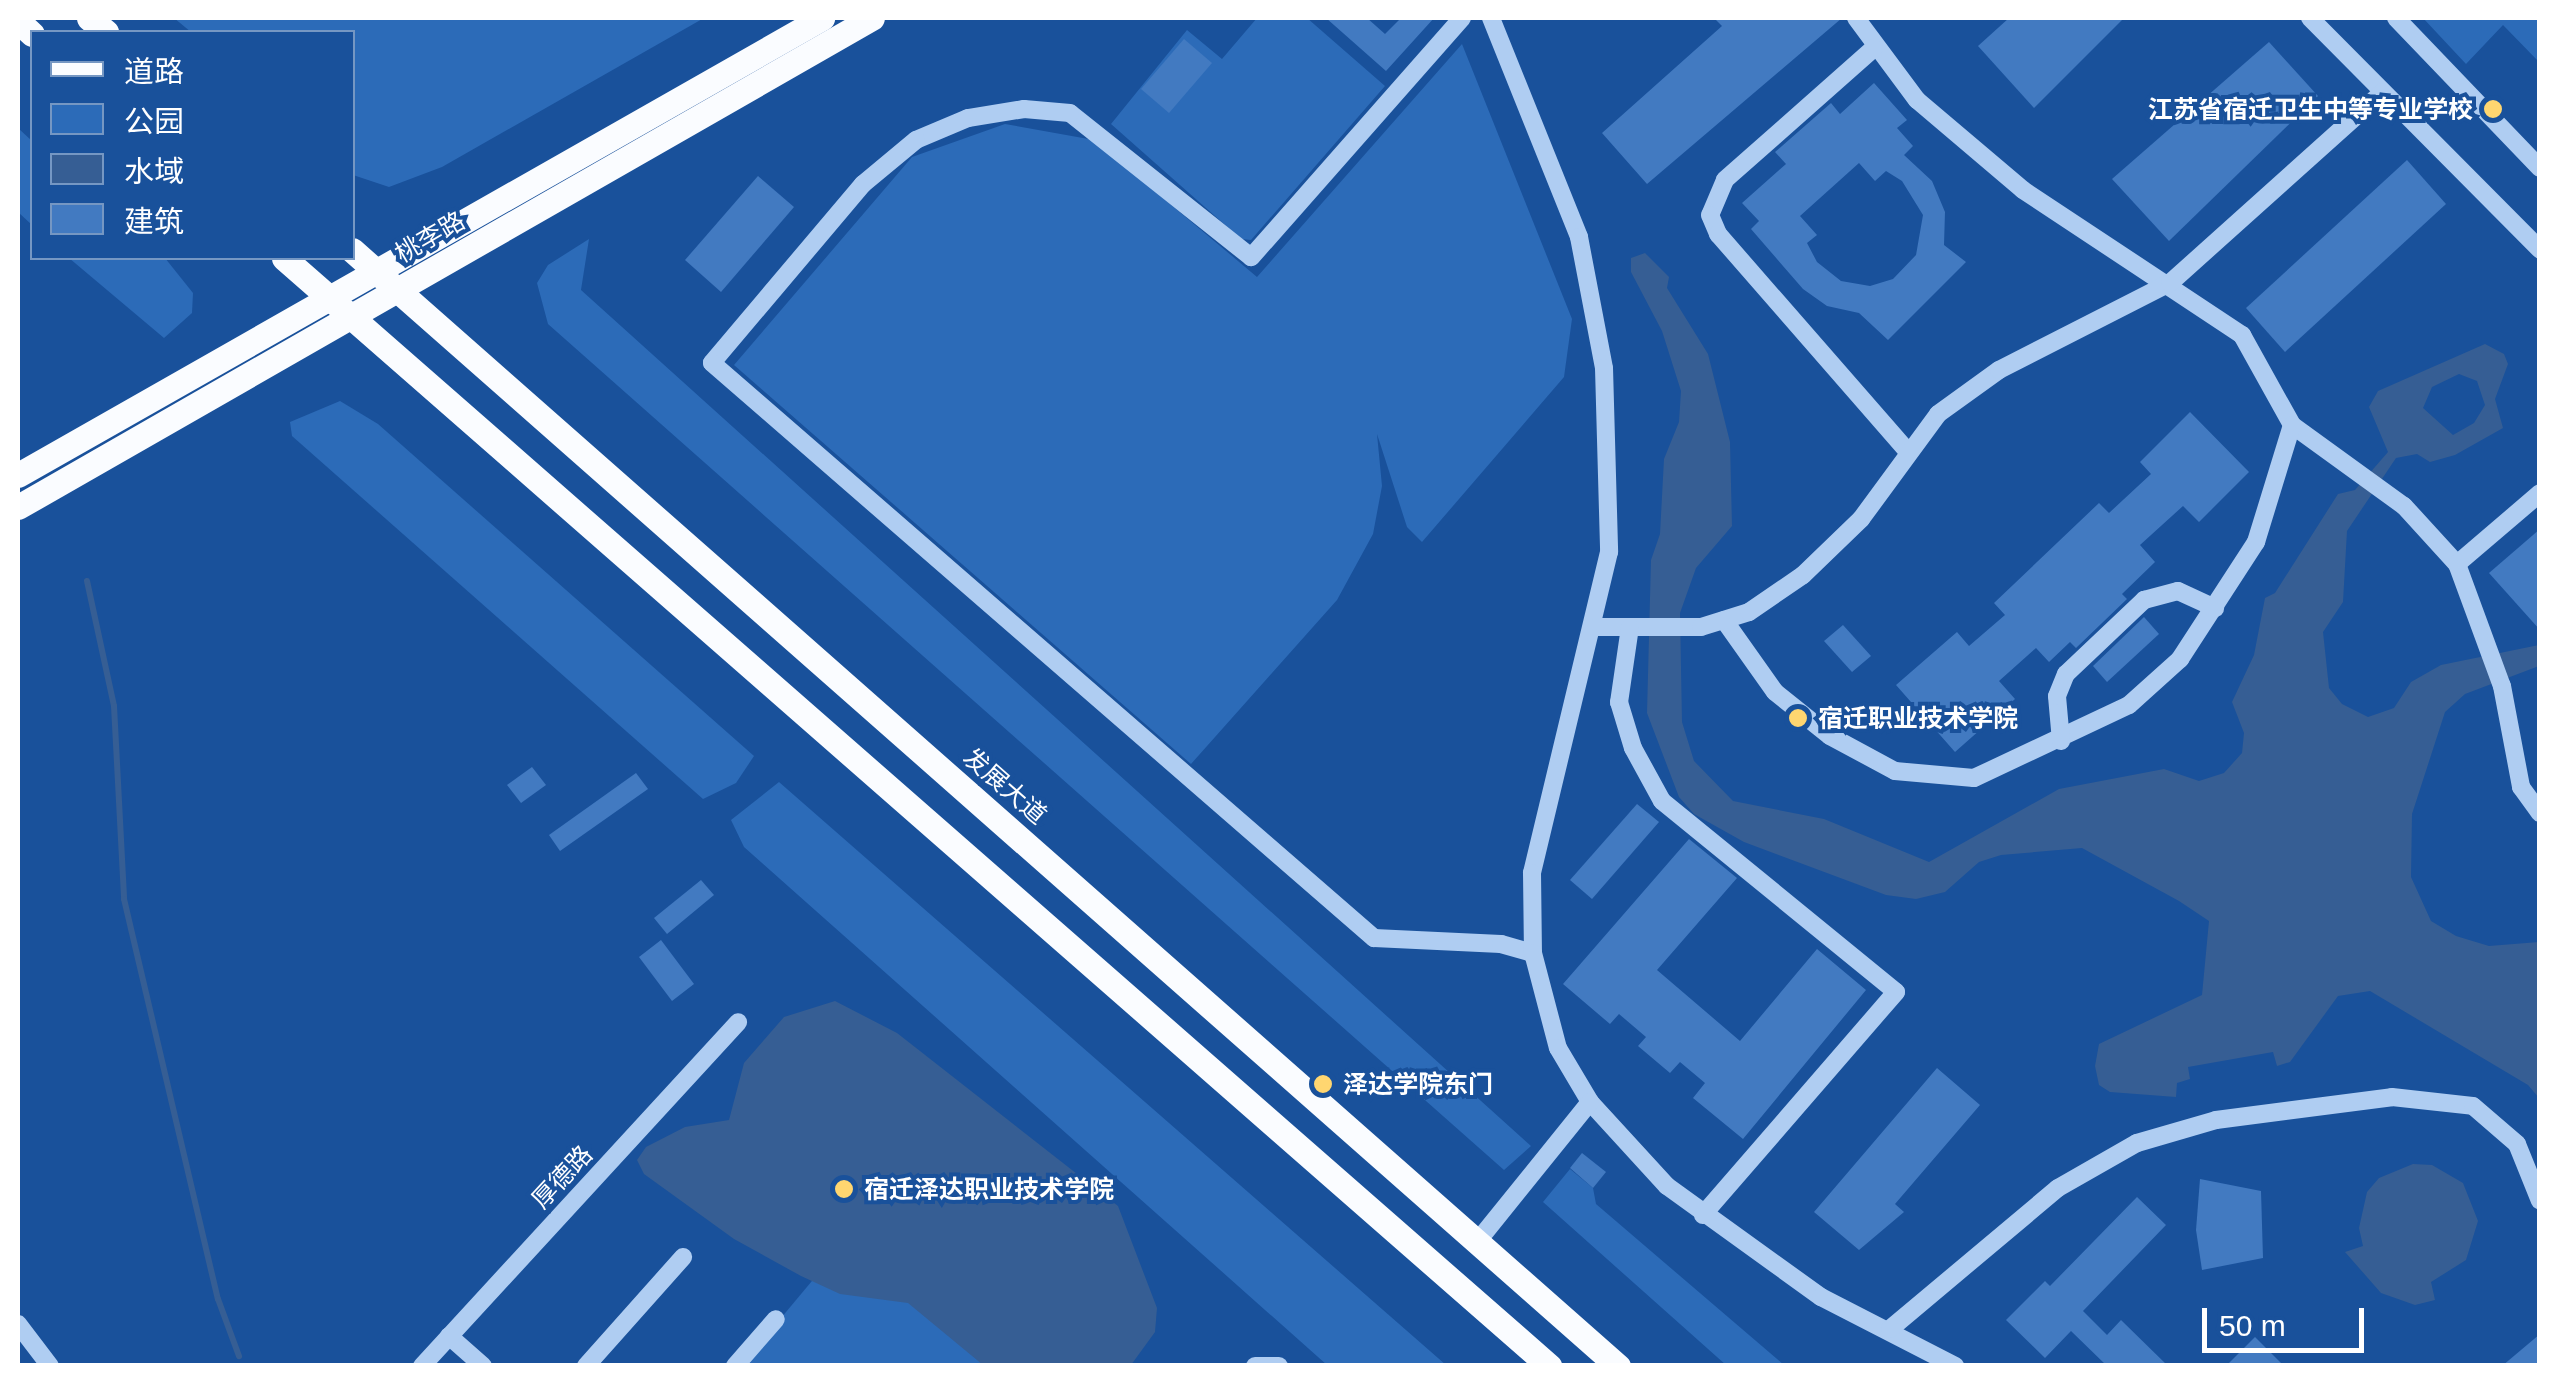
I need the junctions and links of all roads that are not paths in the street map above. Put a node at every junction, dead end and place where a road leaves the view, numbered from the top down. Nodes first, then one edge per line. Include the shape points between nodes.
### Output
1 (822, 18) edge
2 (872, 18) edge
3 (1462, 18) edge
4 (1491, 18) edge
5 (1856, 18) edge
6 (2310, 18) edge
7 (2396, 18) edge
8 (1874, 48) junction
9 (2383, 92) junction
10 (2538, 162) edge
11 (2540, 250) edge
12 (355, 253) edge
13 (286, 260) edge
14 (376, 271) junction
15 (2170, 284) junction
16 (398, 290) junction
17 (329, 298) junction
18 (351, 317) junction
19 (2292, 426) junction
20 (1908, 452) junction
21 (18, 475) edge
22 (2540, 493) edge
23 (18, 507) edge
24 (2457, 564) junction
25 (2215, 608) junction
26 (1724, 620) junction
27 (1596, 627) junction
28 (1630, 627) junction
29 (2061, 741) junction
30 (2540, 813) edge
31 (1533, 953) junction
32 (738, 1022) dead end
33 (1590, 1102) junction
34 (2540, 1201) edge
35 (1703, 1215) junction
36 (1477, 1242) junction
37 (683, 1257) dead end
38 (776, 1319) dead end
39 (18, 1324) edge
40 (1890, 1329) junction
41 (450, 1336) junction
42 (1256, 1364) edge
43 (50, 1366) edge
44 (422, 1366) edge
45 (483, 1366) edge
46 (586, 1366) edge
47 (735, 1366) edge
48 (1279, 1366) edge
49 (1549, 1366) edge
50 (1618, 1366) edge
51 (1954, 1366) edge

1 - 14 main road, 桃李路
2 - 16 main road, 桃李路
3 - 31 street via 1251,257 1070,113 1024,109 968,118 916,140 863,184 712,363 1374,938 1501,944
4 - 27 street via 1579,237 1604,368 1608,552
5 - 8 street
6 - 9 street
7 - 10 street
8 - 15 street via 1918,100 2023,190
8 - 20 street via 1725,180 1710,215 1718,234
9 - 11 street
9 - 15 street
12 - 14 main road, 发展大道
13 - 17 main road
14 - 16 main road, 发展大道
14 - 17 main road, 桃李路
15 - 19 street via 2242,334
15 - 20 street via 1999,370 1938,414
16 - 18 main road, 桃李路
16 - 36 main road, 发展大道
17 - 18 main road
17 - 21 main road, 桃李路
18 - 23 main road, 桃李路
18 - 49 main road
19 - 24 street via 2404,506
19 - 25 street via 2256,542
20 - 26 street via 1861,519 1803,575 1749,612
22 - 24 street
24 - 30 street via 2502,686 2521,787
25 - 29 street via 2180,659 2129,705
25 - 29 street via 2178,591 2144,600 2066,674 2057,696
26 - 28 street via 1702,627
26 - 29 street via 1775,692 1830,736 1896,771 1974,778
27 - 28 street
27 - 31 street via 1563,763 1538,831
28 - 35 street via 1620,702 1633,748 1662,801 1896,992
31 - 33 street via 1558,1048
32 - 41 street, 厚德路
33 - 35 street via 1666,1186
33 - 36 street
34 - 40 street via 2516,1144 2473,1106 2392,1097 2216,1120 2137,1143 2058,1188
35 - 40 street via 1821,1297
36 - 50 main road, 发展大道
37 - 46 street
38 - 47 street
39 - 43 street
40 - 51 street
41 - 44 street, 厚德路
41 - 45 street
42 - 48 street

